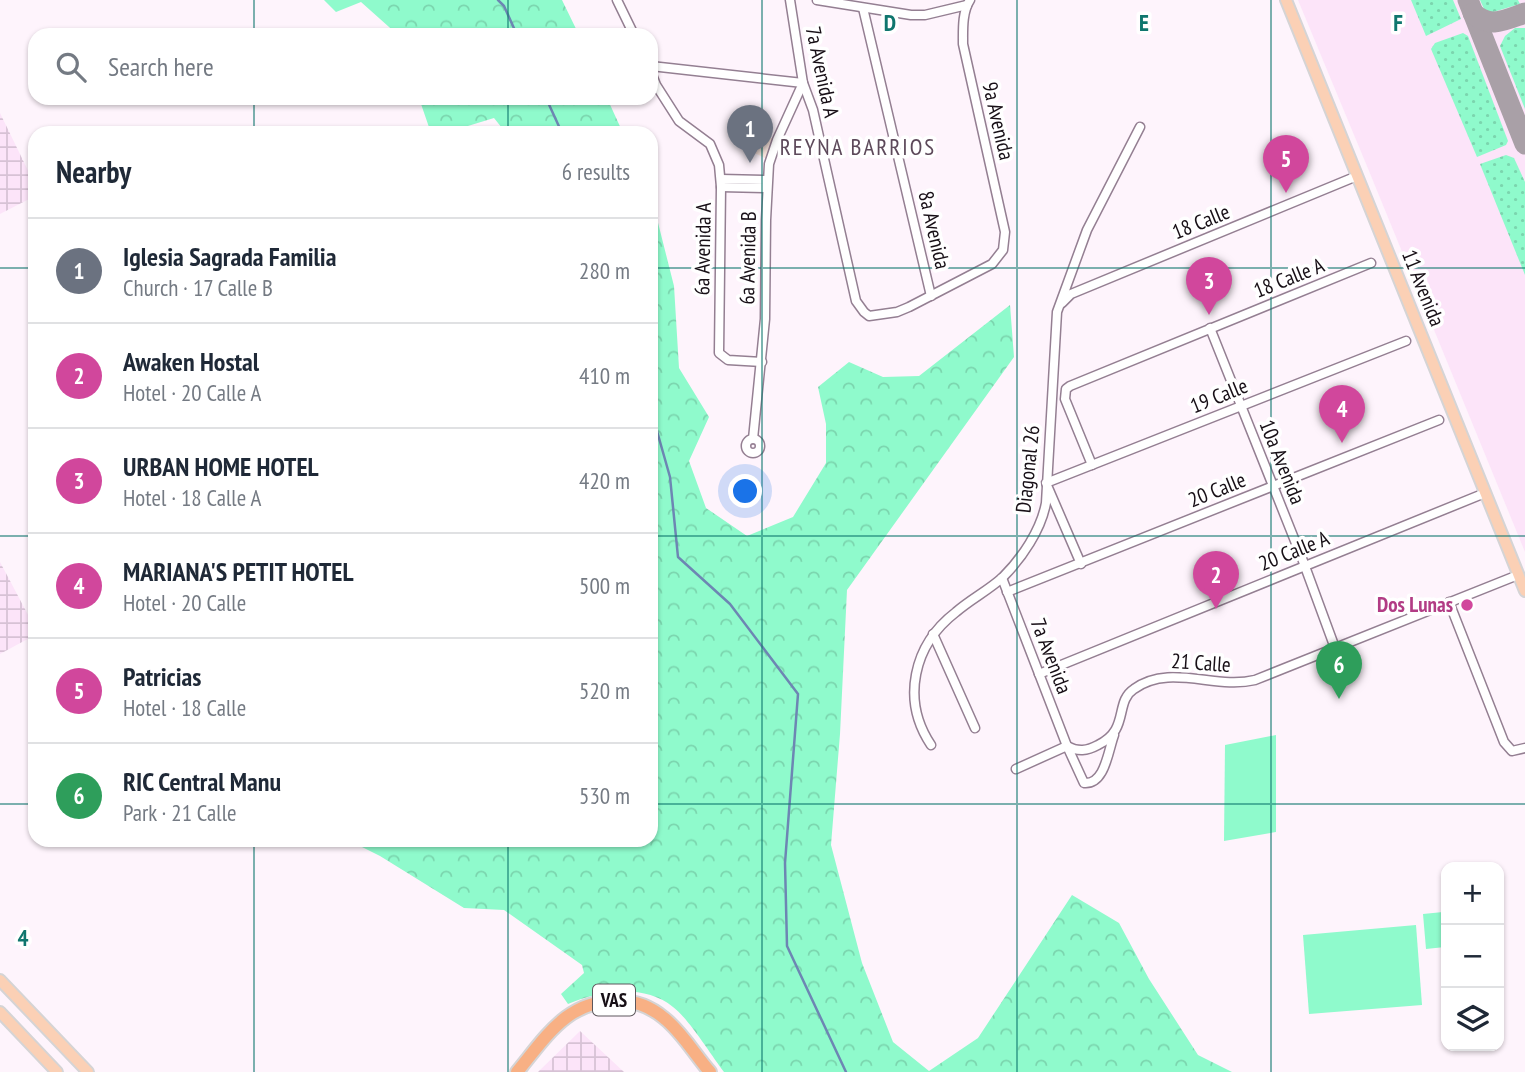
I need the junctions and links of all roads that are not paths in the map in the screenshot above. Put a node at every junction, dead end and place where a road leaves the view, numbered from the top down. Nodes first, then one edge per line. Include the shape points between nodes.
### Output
1 (617, 0) edge
2 (790, 0) edge
3 (817, 0) edge
4 (1286, 0) edge
5 (967, 6) edge
6 (863, 8) junction
7 (631, 28) edge
8 (658, 67) edge
9 (803, 83) junction
10 (658, 88) edge
11 (1140, 127) dead end
12 (1357, 176) junction
13 (721, 183) junction
14 (767, 184) junction
15 (1371, 264) dead end
16 (931, 296) junction
17 (1060, 304) junction
18 (1210, 328) junction
19 (1406, 341) dead end
20 (762, 362) junction
21 (1241, 406) junction
22 (1439, 419) dead end
23 (753, 439) dead end
24 (1092, 465) junction
25 (1046, 483) junction
26 (1273, 486) junction
27 (1485, 493) junction
28 (1081, 564) junction
29 (1305, 565) junction
30 (1518, 575) junction
31 (1002, 578) junction
32 (1525, 591) edge
33 (1007, 592) junction
34 (1449, 602) junction
35 (933, 634) junction
36 (1335, 648) junction
37 (1039, 674) junction
38 (975, 728) dead end
39 (1114, 735) junction
40 (931, 745) dead end
41 (1067, 747) junction
42 (1525, 748) edge
43 (1016, 769) dead end
44 (0, 980) edge
45 (0, 1012) edge
46 (57, 1072) edge
47 (88, 1072) edge
48 (517, 1072) edge
49 (710, 1072) edge

1 - 7 street
2 - 9 street, 7a Avenida A
3 - 6 street
4 - 12 main road, 11 Avenida
5 - 6 street via 925,15
5 - 16 street, 9a Avenida via 963,44 1005,232 1003,250 992,264
6 - 16 street, 8a Avenida
8 - 9 street
9 - 14 street, 6a Avenida B via 777,140
9 - 16 street, 7a Avenida A via 856,301 864,313 877,316
10 - 13 street, 6a Avenida A via 678,121 710,144
11 - 17 street, Diagonal 26 via 1087,230
12 - 17 street, 18 Calle via 1071,295
12 - 27 main road, 11 Avenida
13 - 14 street
13 - 20 street, 6a Avenida A via 718,349 728,360
14 - 20 street, 6a Avenida B
15 - 18 street, 18 Calle A
17 - 25 street, Diagonal 26
18 - 21 street, 10a Avenida
18 - 24 street, 18 Calle A via 1066,389 1065,399
19 - 21 street, 19 Calle
20 - 23 street, 6a Avenida B
21 - 24 street, 19 Calle
21 - 26 street, 10a Avenida
22 - 26 street, 20 Calle
24 - 25 street, 19 Calle
25 - 28 street
25 - 31 street, Diagonal 26 via 1039,527
26 - 28 street, 20 Calle
26 - 29 street, 10a Avenida
27 - 29 street, 20 Calle A
27 - 30 main road, 11 Avenida
28 - 33 street, 20 Calle
29 - 36 street, 10a Avenida
29 - 37 street, 20 Calle A
30 - 32 main road, 11 Avenida
30 - 34 street, 21 Calle
31 - 33 street, 7a Avenida
31 - 35 street, Diagonal 26
33 - 37 street, 7a Avenida
34 - 36 street, 21 Calle
34 - 42 street via 1508,749
35 - 38 street
35 - 40 street via 914,690 915,714
36 - 39 street, 21 Calle via 1236,684 1168,677 1146,682 1129,692
37 - 41 street, 7a Avenida
39 - 41 street via 1084,750
39 - 41 street, 21 Calle via 1100,775 1088,784
41 - 43 street
44 - 47 main road
45 - 46 main road
48 - 49 highway, VAS via 551,1030 572,1013 591,1003 615,1000 632,1001 664,1017

